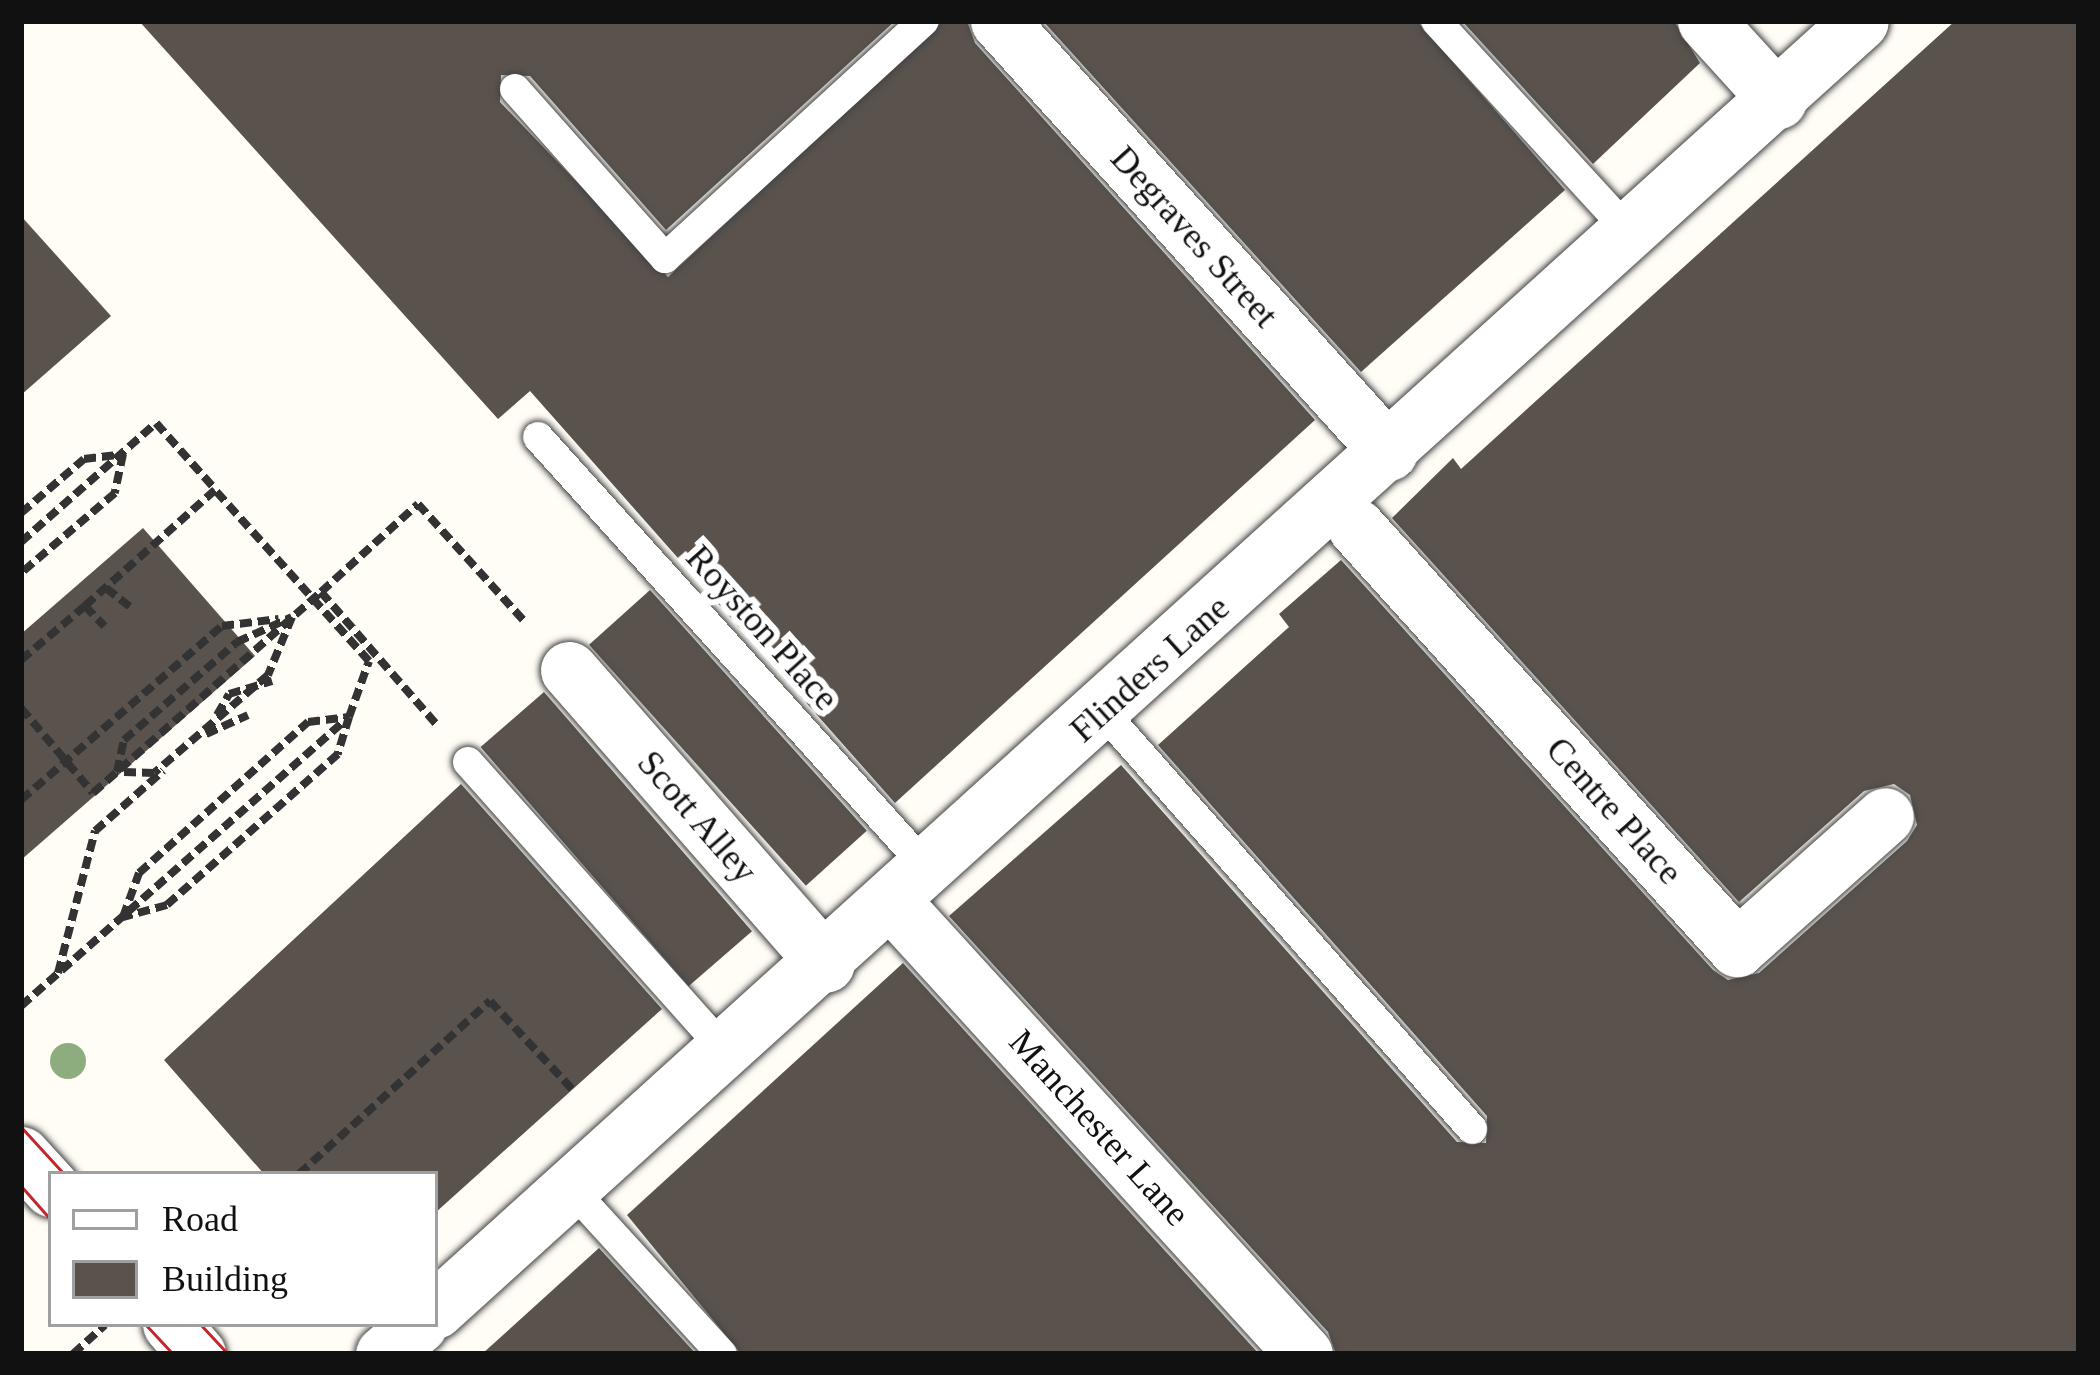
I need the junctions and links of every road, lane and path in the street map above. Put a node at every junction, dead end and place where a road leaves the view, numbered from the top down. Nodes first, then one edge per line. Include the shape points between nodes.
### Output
1 (924, 21) edge
2 (999, 21) edge
3 (1436, 21) edge
4 (1706, 21) edge
5 (1860, 21) edge
6 (515, 89) dead end
7 (1778, 100) junction
8 (1631, 234) junction
9 (538, 436) dead end
10 (1389, 452) junction
11 (123, 454) junction
12 (215, 490) junction
13 (21, 513) edge
14 (1356, 527) dead end
15 (21, 542) edge
16 (21, 573) edge
17 (110, 585) junction
18 (321, 592) junction
19 (85, 606) junction
20 (130, 607) dead end
21 (292, 617) junction
22 (104, 626) dead end
23 (21, 661) edge
24 (568, 670) joint
25 (272, 682) dead end
26 (21, 708) edge
27 (1103, 712) junction
28 (248, 716) dead end
29 (349, 717) junction
30 (208, 732) junction
31 (469, 761) joint
32 (117, 772) junction
33 (21, 800) edge
34 (1885, 816) dead end
35 (911, 887) junction
36 (123, 917) junction
37 (826, 964) junction
38 (58, 973) junction
39 (21, 1006) edge
40 (728, 1053) junction
41 (574, 1090) dead end
42 (1472, 1129) dead end
43 (21, 1154) edge
44 (302, 1171) edge
45 (48, 1185) edge
46 (574, 1192) junction
47 (438, 1307) edge
48 (103, 1327) edge
49 (174, 1327) edge
50 (416, 1327) edge
51 (73, 1354) edge
52 (197, 1354) edge
53 (384, 1354) edge
54 (722, 1354) edge
55 (1304, 1354) edge

1 - 6 lane via 665,258
2 - 10 street, Degraves Street
3 - 8 lane
4 - 7 street
5 - 7 street, Flinders Lane
7 - 8 street, Flinders Lane
8 - 10 street, Flinders Lane
9 - 35 lane, Royston Place
10 - 27 street, Flinders Lane
11 - 12 path via 156,423
11 - 13 path via 84,459
11 - 15 path
11 - 16 path via 115,493
12 - 17 path
12 - 29 path via 369,661
14 - 34 street, Centre Place via 1737,948
17 - 19 path
17 - 20 path
18 - 21 path
18 - 24 path via 418,504
18 - 31 path
19 - 22 path
19 - 23 path
21 - 32 path
21 - 32 path via 237,642 124,740
21 - 32 path via 268,675 154,772
21 - 33 path via 222,626
24 - 37 street, Scott Alley
25 - 30 path via 229,694
26 - 32 path via 93,793
27 - 35 street, Flinders Lane
27 - 42 lane
28 - 30 path
29 - 36 path
29 - 36 path via 291,737 139,873
29 - 36 path via 338,754 167,905
30 - 38 path via 95,831
31 - 40 lane
35 - 37 street, Flinders Lane
35 - 55 street, Manchester Lane
36 - 38 path
37 - 40 street, Flinders Lane
38 - 39 path
40 - 46 street, Flinders Lane
41 - 44 path via 490,1001
43 - 45 street
46 - 47 street, Flinders Lane
46 - 54 lane
48 - 51 path
49 - 52 street
50 - 53 street

